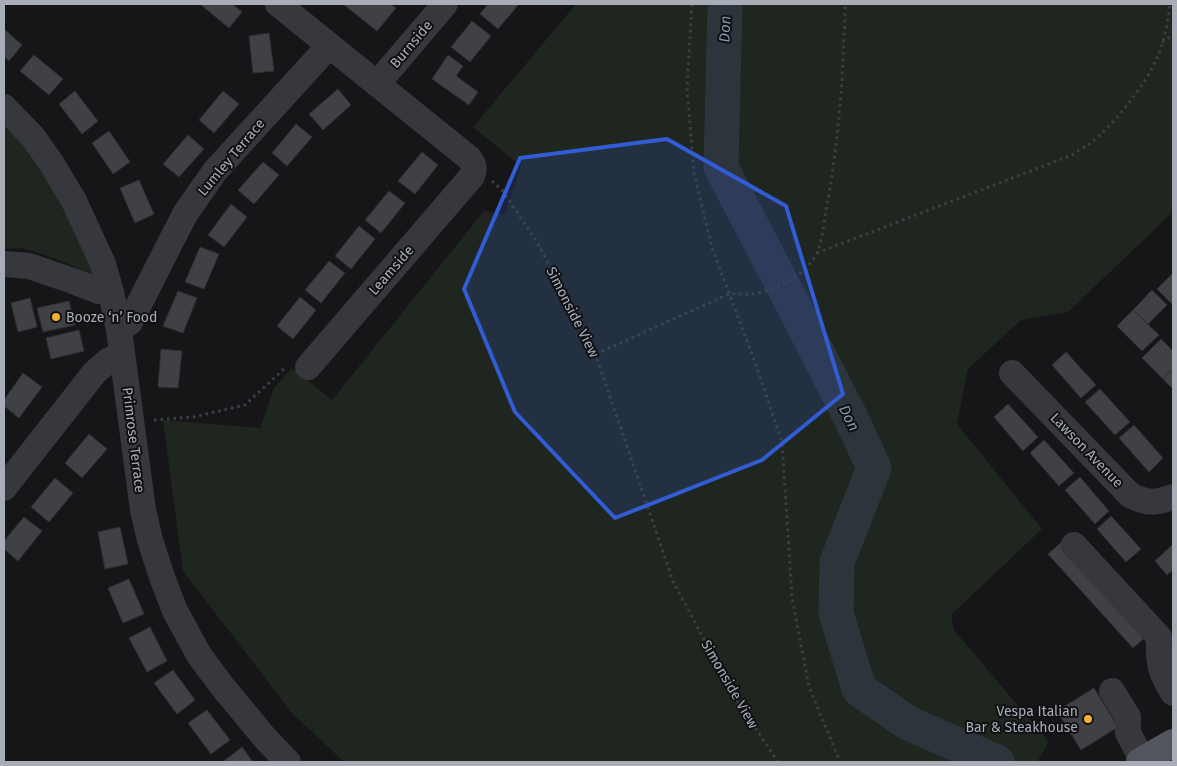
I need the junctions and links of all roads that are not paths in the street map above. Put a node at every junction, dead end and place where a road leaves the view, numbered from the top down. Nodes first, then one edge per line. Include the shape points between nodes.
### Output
1 (278, 4) edge
2 (446, 4) edge
3 (329, 46) junction
4 (377, 84) junction
5 (4, 107) edge
6 (4, 264) edge
7 (112, 292) junction
8 (121, 342) junction
9 (300, 364) road end
10 (1012, 373) dead end
11 (4, 488) edge
12 (1173, 498) edge
13 (1074, 545) dead end
14 (1112, 691) dead end
15 (1173, 693) edge
16 (1173, 743) edge
17 (288, 762) edge
18 (1141, 762) edge

1 - 3 street
2 - 4 street, Burnside
3 - 4 street
3 - 8 street, Lumley Terrace via 200,191 185,214
4 - 9 street, Leamside via 469,158 474,163 474,172
5 - 7 street, Primrose Terrace via 33,137 74,201
6 - 7 street via 29,266 99,291
7 - 8 street, Primrose Terrace
8 - 11 street, Lumley Terrace
8 - 17 street, Primrose Terrace via 143,510 175,611 199,655 222,686
10 - 12 street, Lawson Avenue via 1130,494 1151,502
13 - 15 street via 1159,637 1158,657 1163,676
14 - 18 street via 1128,717 1128,733
16 - 18 main road

